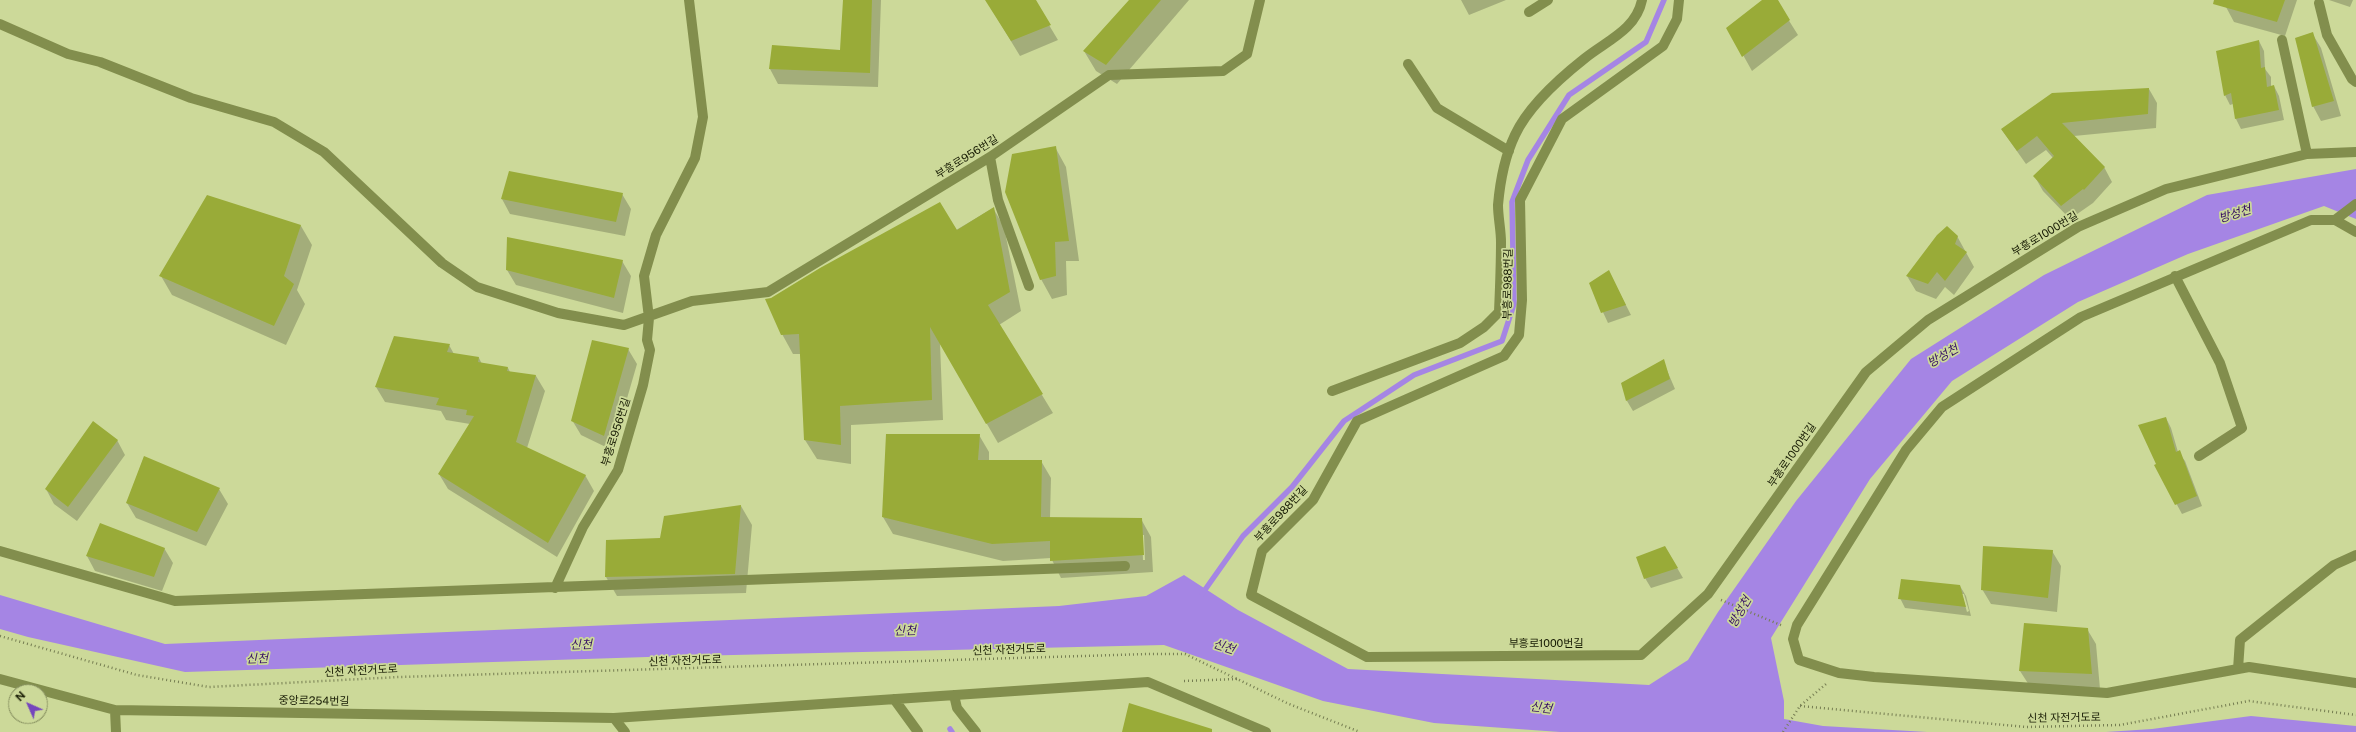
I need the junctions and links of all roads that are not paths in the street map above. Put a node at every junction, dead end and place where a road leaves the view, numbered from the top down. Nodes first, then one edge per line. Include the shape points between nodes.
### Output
1 (689, 0) edge
2 (1260, 0) edge
3 (1548, 0) edge
4 (1642, 0) edge
5 (1679, 0) edge
6 (2319, 3) dead end
7 (1529, 12) dead end
8 (0, 24) edge
9 (2282, 40) dead end
10 (1408, 64) dead end
11 (2356, 82) edge
12 (1509, 150) junction
13 (2356, 152) edge
14 (2307, 154) junction
15 (990, 157) junction
16 (2356, 204) edge
17 (2335, 220) junction
18 (2356, 232) edge
19 (2175, 276) junction
20 (1029, 286) dead end
21 (649, 318) junction
22 (1332, 391) dead end
23 (2199, 456) dead end
24 (0, 551) edge
25 (2356, 555) edge
26 (1125, 566) dead end
27 (555, 588) junction
28 (1251, 595) joint
29 (2238, 669) junction
30 (0, 679) edge
31 (2356, 683) edge
32 (954, 695) junction
33 (894, 699) junction
34 (115, 710) junction
35 (614, 718) junction
36 (116, 732) edge
37 (625, 732) edge
38 (918, 732) edge
39 (976, 732) edge
40 (1266, 732) edge

1 - 21 street, 부흥로956번길 via 703,116 695,158 656,235 644,276
2 - 15 street, 부흥로956번길 via 1247,54 1224,71 1110,75
3 - 7 street
4 - 12 street via 1635,20 1617,37 1585,58 1560,79 1535,106 1515,134
5 - 28 street, 부흥로988번길 via 1677,19 1663,46 1562,119 1520,200 1522,300 1519,335 1508,351 1504,356 1357,422 1313,500 1262,551
6 - 11 street via 2326,35
8 - 21 street via 68,54 100,62 191,98 274,122 324,152 442,263 477,286 558,313 624,325
9 - 14 street
10 - 12 street via 1437,108
12 - 22 street via 1498,206 1501,240 1499,312 1484,327 1460,343
13 - 14 street, 부흥로1000번길
14 - 28 street, 부흥로1000번길 via 2166,189 2078,227 1928,320 1866,372 1708,594 1640,655 1367,657
15 - 20 street via 998,200
15 - 21 street, 부흥로956번길 via 768,292 692,301
16 - 17 street
17 - 18 street
17 - 19 street via 2311,220
19 - 23 street via 2220,363 2242,428
19 - 29 street via 2081,317 1942,407 1906,450 1797,625 1793,639 1799,660 1838,673 2106,693
21 - 27 street, 부흥로956번길 via 647,340 650,350 643,386 618,470 583,527
24 - 27 street via 175,601
25 - 29 street via 2334,565 2240,640
26 - 27 street
29 - 31 street via 2249,667
30 - 34 street, 중앙로254번길
32 - 33 street, 중앙로254번길
32 - 39 street via 957,708
32 - 40 street, 중앙로254번길 via 1148,682
33 - 35 street, 중앙로254번길
33 - 38 street
34 - 35 street, 중앙로254번길
34 - 36 street
35 - 37 street

